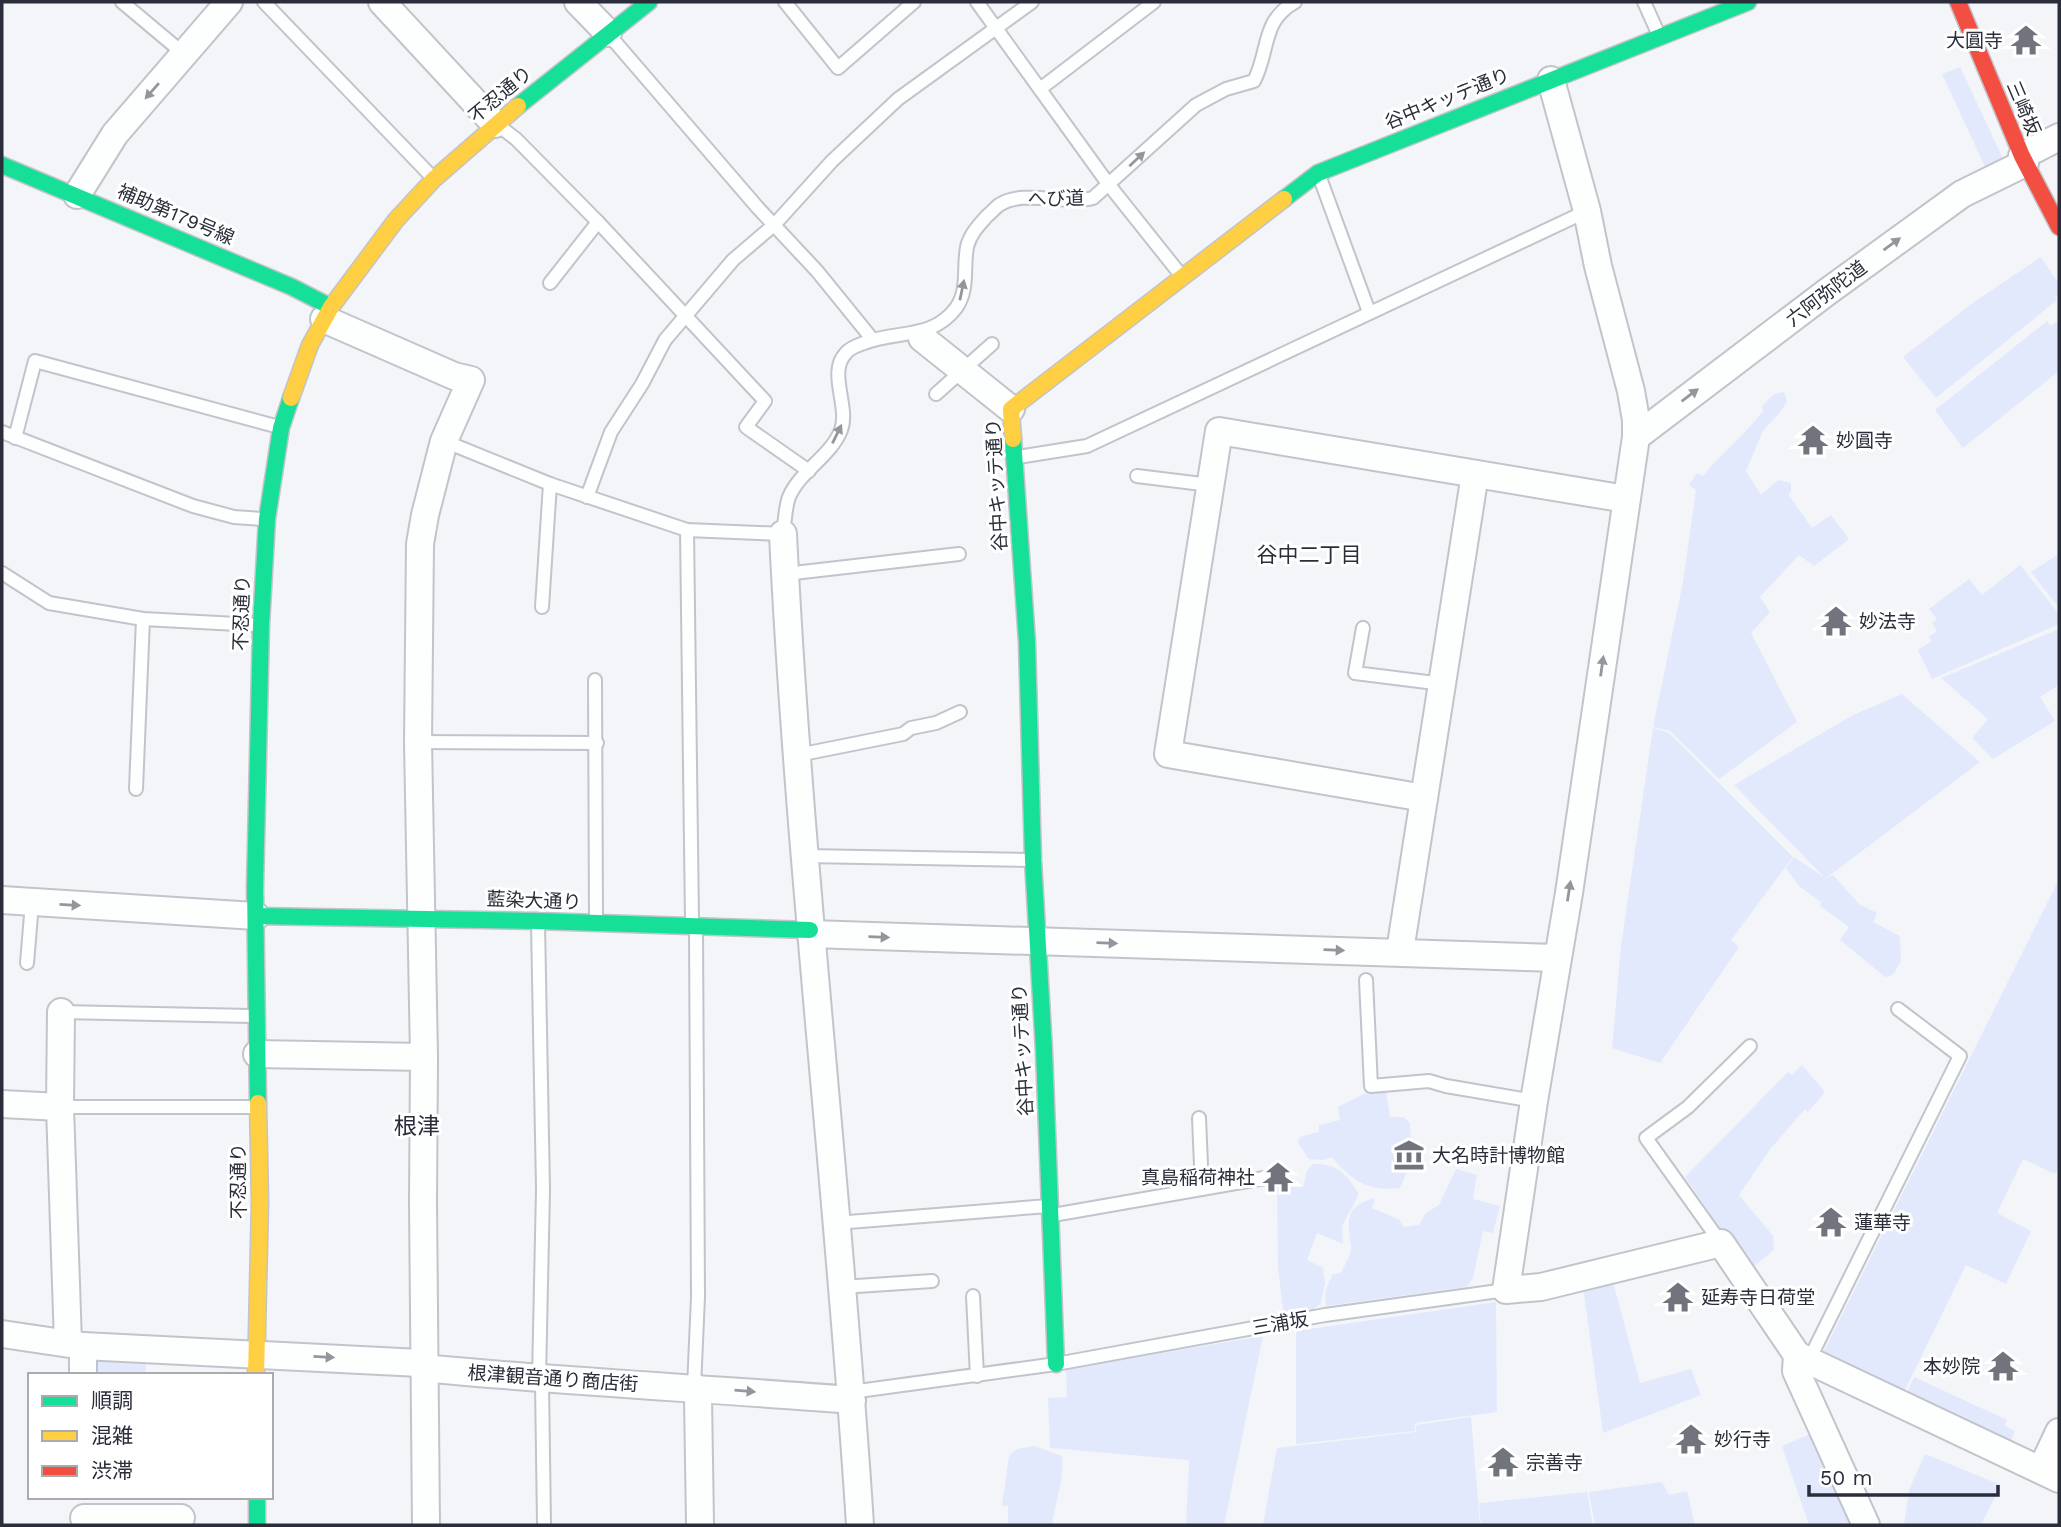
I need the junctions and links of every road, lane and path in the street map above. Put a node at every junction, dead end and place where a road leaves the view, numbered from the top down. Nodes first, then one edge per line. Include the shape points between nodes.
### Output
1 (122, 2) edge
2 (229, 2) edge
3 (264, 2) edge
4 (382, 2) edge
5 (578, 2) edge
6 (649, 2) edge
7 (785, 2) edge
8 (914, 2) edge
9 (977, 2) edge
10 (1032, 2) edge
11 (1154, 2) edge
12 (1295, 2) edge
13 (1644, 2) edge
14 (1748, 2) edge
15 (1958, 2) edge
16 (996, 27) junction
17 (608, 33) junction
18 (1660, 37) junction
19 (184, 54) junction
20 (1551, 80) junction
21 (1040, 89) junction
22 (495, 124) junction
23 (2059, 137) edge
24 (2023, 160) junction
25 (2, 165) edge
26 (1318, 173) junction
27 (434, 179) junction
28 (1109, 185) junction
29 (77, 195) junction
30 (1587, 211) junction
31 (598, 222) junction
32 (775, 223) junction
33 (2059, 227) edge
34 (1183, 278) junction
35 (550, 284) dead end
36 (1369, 312) junction
37 (328, 313) junction
38 (685, 315) junction
39 (919, 336) junction
40 (873, 340) junction
41 (992, 344) dead end
42 (963, 370) junction
43 (936, 394) dead end
44 (1011, 409) junction
45 (282, 428) junction
46 (2, 432) edge
47 (1636, 437) junction
48 (15, 438) junction
49 (444, 441) junction
50 (1014, 457) junction
51 (809, 471) junction
52 (1475, 474) junction
53 (1137, 476) dead end
54 (550, 484) junction
55 (1210, 485) junction
56 (587, 497) junction
57 (1626, 499) junction
58 (267, 519) junction
59 (687, 530) junction
60 (783, 534) junction
61 (958, 554) dead end
62 (2, 573) edge
63 (785, 574) junction
64 (542, 607) dead end
65 (143, 619) junction
66 (261, 625) junction
67 (1363, 628) dead end
68 (595, 680) dead end
69 (1443, 684) junction
70 (960, 712) dead end
71 (418, 742) junction
72 (597, 743) junction
73 (798, 755) junction
74 (136, 789) dead end
75 (1424, 798) junction
76 (805, 856) junction
77 (1033, 860) junction
78 (2, 900) edge
79 (32, 903) junction
80 (256, 916) junction
81 (422, 919) junction
82 (538, 921) junction
83 (596, 923) junction
84 (694, 926) junction
85 (811, 932) junction
86 (1037, 941) junction
87 (1400, 951) junction
88 (1556, 958) junction
89 (27, 963) dead end
90 (1366, 979) dead end
91 (1898, 1009) dead end
92 (61, 1012) joint
93 (256, 1016) junction
94 (1750, 1046) dead end
95 (257, 1054) junction
96 (424, 1057) junction
97 (1534, 1101) junction
98 (2, 1104) edge
99 (60, 1107) junction
100 (258, 1107) junction
101 (1199, 1118) dead end
102 (1270, 1177) dead end
103 (1202, 1189) junction
104 (1049, 1211) junction
105 (836, 1223) junction
106 (1721, 1244) junction
107 (932, 1281) dead end
108 (841, 1287) junction
109 (1506, 1290) junction
110 (973, 1296) dead end
111 (2, 1335) edge
112 (75, 1345) junction
113 (1802, 1359) junction
114 (256, 1364) edge
115 (1056, 1364) junction
116 (426, 1368) junction
117 (82, 1373) edge
118 (977, 1376) junction
119 (539, 1379) junction
120 (694, 1387) junction
121 (851, 1396) junction
122 (2059, 1432) edge
123 (2050, 1474) edge
124 (257, 1499) edge
125 (83, 1513) edge
126 (181, 1518) dead end
127 (257, 1525) edge
128 (426, 1525) edge
129 (544, 1525) edge
130 (701, 1525) edge
131 (860, 1525) edge
132 (1866, 1525) edge

1 - 19 lane
2 - 19 street
3 - 27 lane
4 - 22 street
5 - 17 street
6 - 17 street, 不忍通り
7 - 8 lane via 838,68
9 - 16 lane
10 - 16 lane
11 - 21 lane
28 -> 12 lane, へび道 via 1196,105 1254,81 1272,23 1279,11
13 - 18 lane
14 - 18 street, 谷中キッテ通り
15 - 24 street, 三崎坂
16 - 21 lane
16 - 32 lane via 898,99
17 - 22 street, 不忍通り
17 - 32 lane
18 - 20 street, 谷中キッテ通り
19 -> 29 street via 115,134
20 - 26 street, 谷中キッテ通り
20 - 30 street
21 - 28 lane
22 - 27 street, 不忍通り
22 - 31 lane via 516,139
23 - 24 street, 六阿弥陀道
24 - 33 street, 三崎坂
47 -> 24 street, 六阿弥陀道 via 1962,194
25 - 29 street, 補助第179号線
26 - 34 street, 谷中キッテ通り
26 - 36 lane
27 - 37 street, 不忍通り via 396,220
28 - 34 lane
39 -> 28 lane, へび道 via 936,327 962,299 967,246 999,205 1019,199 1081,201
29 - 37 street, 補助第179号線 via 292,287
30 - 36 lane
30 - 47 street via 1631,391
31 - 35 lane
31 - 38 lane
32 - 38 lane via 733,260
32 - 40 lane
34 - 44 street, 谷中キッテ通り
36 - 50 lane via 1087,446
37 - 45 street, 不忍通り via 310,345
37 - 49 street via 454,376 471,380
38 - 51 lane via 765,401 746,427
38 - 56 lane via 665,340 611,432
39 - 40 lane, へび道
39 - 42 street
51 -> 40 lane, へび道 via 841,431 839,363 846,351
41 - 42 lane
42 - 43 lane
42 - 44 street
44 - 50 street, 谷中キッテ通り
45 - 48 lane via 34,362
45 - 58 street, 不忍通り
46 - 48 lane
47 - 57 street
48 - 58 lane via 193,506 234,517
49 - 54 lane
49 - 71 street via 420,544
50 - 77 street, 谷中キッテ通り via 1027,642
51 - 60 lane, へび道 via 789,497
52 - 55 street via 1219,431
52 - 57 street
52 - 69 street
53 - 55 lane
54 - 56 lane
54 - 64 lane
55 - 75 street via 1168,754
56 - 59 lane
88 -> 57 street
58 - 66 street, 不忍通り
59 - 60 lane
59 - 84 lane
60 - 63 street
61 - 63 lane
62 - 65 lane via 49,603
63 - 73 street
65 - 66 lane
65 - 74 lane
66 - 80 street, 不忍通り
67 - 69 lane via 1355,673
68 - 72 lane
69 - 75 street
70 - 73 lane via 903,734
71 - 72 lane
71 - 81 street
72 - 83 lane
73 - 76 street
75 - 87 street
76 - 77 lane
76 - 85 street
77 - 86 street, 谷中キッテ通り
78 - 79 street
79 -> 80 street
79 - 89 lane
80 - 81 street, 藍染大通り
80 - 93 street, 不忍通り
81 - 82 street, 藍染大通り
81 - 96 street
82 - 83 street, 藍染大通り
82 - 119 lane via 543,1189
83 - 84 street, 藍染大通り
84 - 85 street, 藍染大通り
84 - 120 lane via 698,1297
85 -> 86 street
85 - 105 street
86 -> 87 street
86 - 104 street, 谷中キッテ通り
87 - 88 street
88 - 97 street
90 - 97 lane via 1371,1086 1429,1081
91 - 113 lane via 1960,1056
92 - 93 lane
92 - 99 street
93 - 95 street, 不忍通り
94 - 106 lane via 1688,1107 1646,1138
95 - 96 street
95 - 100 street, 不忍通り
96 - 116 street
97 - 109 street
98 - 99 street
99 - 100 lane
99 - 112 street
100 - 114 street, 不忍通り
101 - 103 lane
102 - 103 lane
103 - 104 lane
104 - 105 lane
104 - 115 street, 谷中キッテ通り
105 - 108 street
106 - 109 street via 1541,1287
106 - 113 street
107 - 108 lane
108 - 121 street
109 - 115 lane, 三浦坂 via 1325,1315
110 - 118 lane
111 - 112 street, 根津観音通り商店街
112 - 114 street, 根津観音通り商店街
112 - 117 street
113 - 123 street
113 - 132 street via 1796,1371 1801,1384
114 -> 116 street, 根津観音通り商店街 via 420,1363
115 - 118 lane, 三浦坂
116 - 119 street, 根津観音通り商店街
116 - 128 street
118 - 121 lane, 三浦坂
119 - 120 street, 根津観音通り商店街
119 - 129 lane
120 -> 121 street, 根津観音通り商店街
120 - 130 street via 698,1396
121 - 131 street
122 - 123 street
124 - 127 street
125 - 126 street

